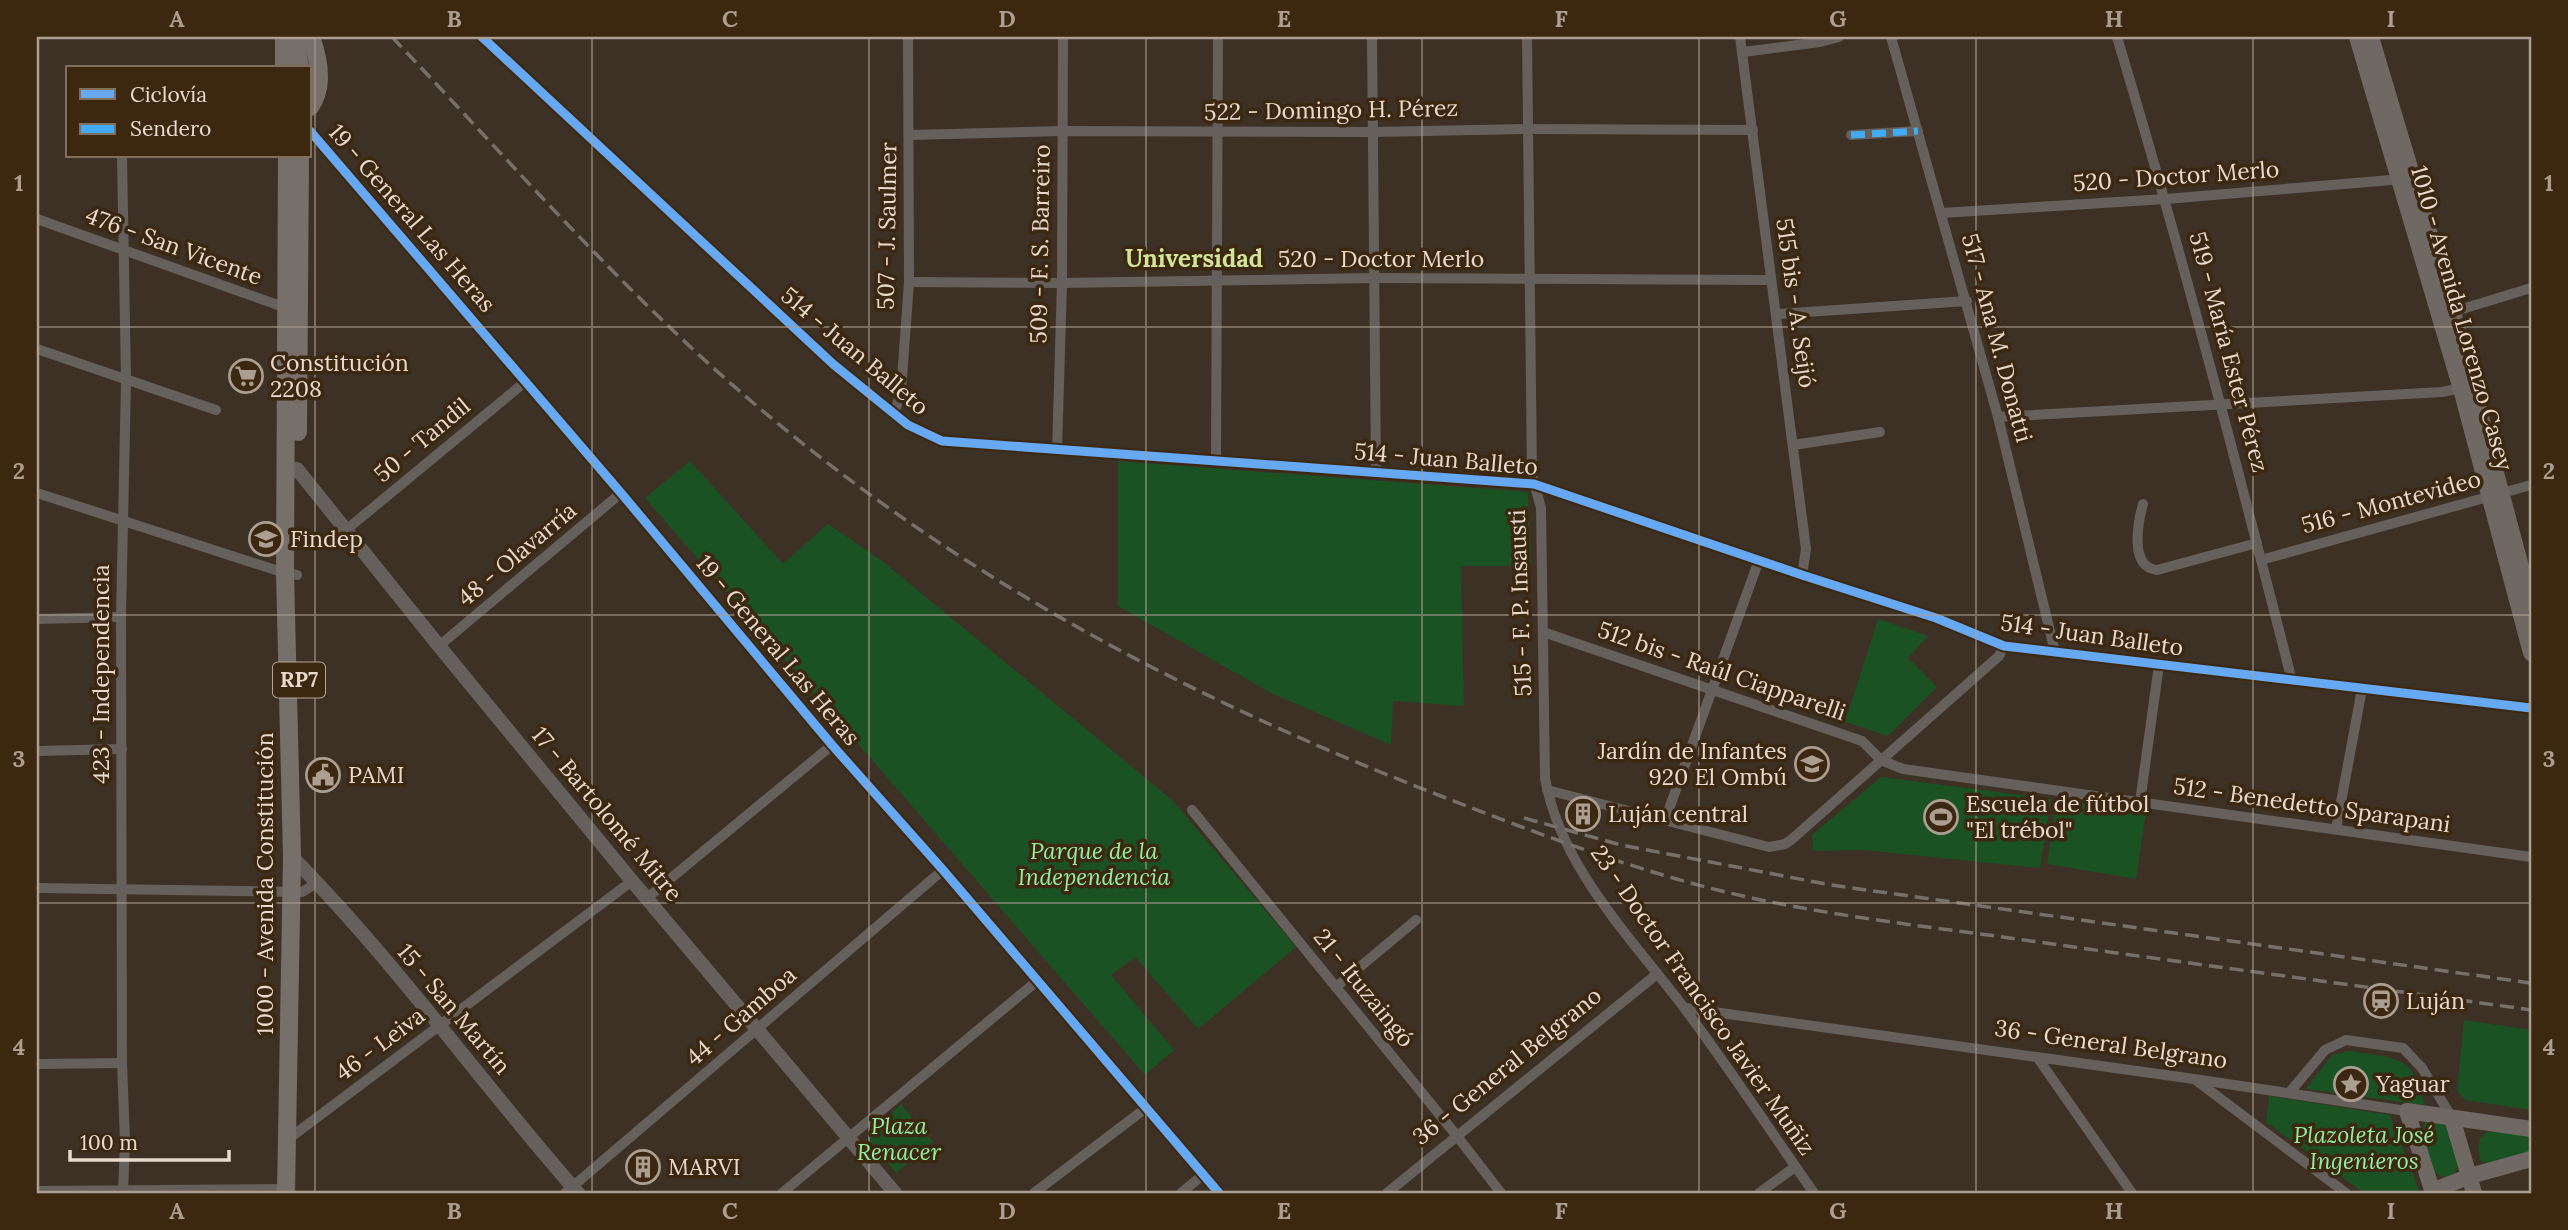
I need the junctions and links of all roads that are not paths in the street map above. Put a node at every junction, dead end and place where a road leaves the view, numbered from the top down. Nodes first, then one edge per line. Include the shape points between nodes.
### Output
1 (284, 37) edge
2 (295, 37) edge
3 (311, 37) edge
4 (482, 37) edge
5 (908, 37) edge
6 (1063, 37) edge
7 (1218, 37) edge
8 (1372, 37) edge
9 (1527, 37) edge
10 (1740, 37) edge
11 (1839, 37) edge
12 (1891, 37) edge
13 (2117, 37) edge
14 (2357, 37) edge
15 (2371, 37) edge
16 (1743, 52) junction
17 (284, 66) edge
18 (300, 66) edge
19 (312, 104) edge
20 (1528, 128) junction
21 (1753, 130) junction
22 (1062, 131) junction
23 (1918, 131) junction
24 (1374, 132) junction
25 (312, 133) edge
26 (1217, 133) junction
27 (909, 135) junction
28 (1851, 135) dead end
29 (122, 158) edge
30 (288, 158) edge
31 (300, 158) edge
32 (2406, 178) junction
33 (2166, 199) junction
34 (1942, 214) junction
35 (37, 219) edge
36 (123, 250) junction
37 (1375, 278) junction
38 (1530, 280) junction
39 (1770, 280) junction
40 (1217, 281) junction
41 (909, 282) junction
42 (1062, 283) junction
43 (2531, 288) edge
44 (1967, 301) junction
45 (292, 310) junction
46 (1777, 314) junction
47 (2446, 314) junction
48 (37, 349) edge
49 (126, 380) junction
50 (525, 382) junction
51 (2467, 387) junction
52 (2223, 406) junction
53 (216, 410) dead end
54 (894, 414) junction
55 (1998, 417) junction
56 (1880, 432) dead end
57 (1793, 445) junction
58 (1057, 451) junction
59 (1216, 460) junction
60 (291, 469) junction
61 (1376, 471) junction
62 (1534, 484) junction
63 (2531, 485) edge
64 (37, 493) edge
65 (621, 493) junction
66 (2496, 495) junction
67 (2143, 504) dead end
68 (123, 520) junction
69 (346, 530) junction
70 (2257, 543) junction
71 (1759, 560) junction
72 (2261, 560) junction
73 (291, 574) junction
74 (1802, 575) junction
75 (2531, 604) edge
76 (121, 617) junction
77 (37, 619) edge
78 (1543, 632) junction
79 (439, 646) junction
80 (2004, 646) junction
81 (2531, 649) edge
82 (2055, 652) junction
83 (2159, 665) junction
84 (2292, 681) junction
85 (1713, 689) junction
86 (2362, 689) junction
87 (2531, 708) edge
88 (832, 745) junction
89 (122, 749) junction
90 (37, 751) edge
91 (1881, 760) junction
92 (1547, 790) junction
93 (2140, 803) junction
94 (1192, 810) dead end
95 (1665, 820) junction
96 (2336, 829) junction
97 (2531, 857) edge
98 (943, 870) junction
99 (632, 881) junction
100 (37, 888) edge
101 (122, 889) junction
102 (304, 889) junction
103 (647, 898) junction
104 (1416, 920) dead end
105 (1657, 974) junction
106 (1037, 981) junction
107 (1336, 987) junction
108 (1685, 1008) junction
109 (439, 1026) junction
110 (756, 1030) junction
111 (2038, 1057) junction
112 (122, 1063) junction
113 (37, 1064) edge
114 (2194, 1079) junction
115 (2289, 1093) junction
116 (1146, 1108) junction
117 (2407, 1111) junction
118 (2452, 1118) junction
119 (2531, 1129) edge
120 (293, 1136) junction
121 (1457, 1136) junction
122 (849, 1137) junction
123 (2531, 1160) edge
124 (1795, 1167) junction
125 (1204, 1174) junction
126 (2470, 1176) junction
127 (37, 1191) edge
128 (572, 1191) edge
129 (123, 1192) edge
130 (290, 1192) edge
131 (2432, 1192) edge
132 (782, 1193) edge
133 (895, 1193) edge
134 (1034, 1193) edge
135 (1181, 1193) edge
136 (1219, 1193) edge
137 (1387, 1193) edge
138 (1501, 1193) edge
139 (1759, 1193) edge
140 (1814, 1193) edge
141 (2132, 1193) edge
142 (2346, 1193) edge
143 (2474, 1193) edge

1 - 17 main road
2 - 18 main road
3 - 19 main road via 320,78
4 - 54 street, 514 - Juan Balleto via 833,363
5 - 27 street, 507 - J. Saulmer
6 - 22 street, 509 - F. S. Barreiro
7 - 26 street
8 - 24 street
9 - 20 street, 515 - F. P. Insausti
10 - 16 street, 515 bis - A. Seijó
11 - 16 street
12 - 23 street, 517 - Ana M. Donatti
13 - 33 street, 519 - María Ester Pérez
14 - 32 main road, 1010 - Avenida Lorenzo Casey
15 - 32 main road, 1010 - Avenida Lorenzo Casey
16 - 21 street, 515 bis - A. Seijó
20 - 21 street, 522 - Domingo H. Pérez
20 - 24 street, 522 - Domingo H. Pérez
20 - 38 street, 515 - F. P. Insausti
21 - 39 street, 515 bis - A. Seijó
22 - 26 street, 522 - Domingo H. Pérez
22 - 27 street, 522 - Domingo H. Pérez
22 - 42 street, 509 - F. S. Barreiro
23 - 28 street
23 - 34 street, 517 - Ana M. Donatti
24 - 26 street, 522 - Domingo H. Pérez
24 - 37 street
25 - 50 street, 19 - General Las Heras
26 - 40 street
27 - 41 street, 507 - J. Saulmer
29 - 36 street, 423 - Independencia
30 - 45 main road, 1000 - Avenida Constitución / RP7
31 - 45 main road, 1000 - Avenida Constitución / RP7
32 - 33 street, 520 - Doctor Merlo
32 - 47 main road, 1010 - Avenida Lorenzo Casey
33 - 34 street, 520 - Doctor Merlo
33 - 52 street, 519 - María Ester Pérez
34 - 44 street, 517 - Ana M. Donatti
35 - 36 street, 476 - San Vicente
36 - 45 street, 476 - San Vicente
36 - 49 street, 423 - Independencia
37 - 38 street, 520 - Doctor Merlo
37 - 40 street, 520 - Doctor Merlo
37 - 61 street
38 - 39 street, 520 - Doctor Merlo
38 - 62 street, 515 - F. P. Insausti
39 - 46 street, 515 bis - A. Seijó
40 - 42 street, 520 - Doctor Merlo
40 - 59 street
41 - 42 street, 520 - Doctor Merlo
41 - 54 street, 507 - J. Saulmer via 901,392
42 - 58 street, 509 - F. S. Barreiro
43 - 47 street
44 - 46 street
44 - 55 street, 517 - Ana M. Donatti
45 - 60 main road, 1000 - Avenida Constitución / RP7
46 - 57 street, 515 bis - A. Seijó
47 - 51 main road, 1010 - Avenida Lorenzo Casey
48 - 49 street
49 - 53 street
49 - 68 street, 423 - Independencia
50 - 65 street, 19 - General Las Heras
50 - 69 street, 50 - Tandil
51 - 52 street
51 - 66 main road, 1010 - Avenida Lorenzo Casey
52 - 55 street
52 - 70 street, 519 - María Ester Pérez
54 - 58 street, 514 - Juan Balleto via 920,433 942,441
55 - 82 street, 517 - Ana M. Donatti
56 - 57 street
57 - 74 street, 515 bis - A. Seijó via 1806,550
58 - 59 street, 514 - Juan Balleto
59 - 61 street, 514 - Juan Balleto
60 - 69 street, 17 - Bartolomé Mitre
60 - 73 main road, 1000 - Avenida Constitución / RP7
61 - 62 street, 514 - Juan Balleto
62 - 71 street, 514 - Juan Balleto
62 - 78 street, 515 - F. P. Insausti via 1541,508
63 - 66 street, 516 - Montevideo
64 - 68 street
65 - 79 street, 48 - Olavarría
65 - 88 street, 19 - General Las Heras
66 - 72 street, 516 - Montevideo
66 - 75 main road, 1010 - Avenida Lorenzo Casey
66 - 81 main road, 1010 - Avenida Lorenzo Casey
67 - 70 street via 2137,539 2149,569
68 - 73 street
68 - 76 street, 423 - Independencia
69 - 79 street, 17 - Bartolomé Mitre
70 - 72 street, 519 - María Ester Pérez
71 - 74 street, 514 - Juan Balleto
71 - 85 street
72 - 84 street, 519 - María Ester Pérez
73 - 102 main road, 1000 - Avenida Constitución / RP7 via 297,862
74 - 80 street, 514 - Juan Balleto via 1936,618
76 - 77 street
76 - 89 street, 423 - Independencia
78 - 85 street, 512 bis - Raúl Ciapparelli
78 - 92 street, 515 - F. P. Insausti
79 - 99 street, 17 - Bartolomé Mitre
80 - 82 street, 514 - Juan Balleto
80 - 91 street via 1999,656
82 - 83 street, 514 - Juan Balleto
83 - 84 street, 514 - Juan Balleto
83 - 93 street
84 - 86 street, 514 - Juan Balleto
85 - 91 street, 512 bis - Raúl Ciapparelli via 1862,741
85 - 95 street
86 - 87 street, 514 - Juan Balleto
86 - 96 street
88 - 98 street, 19 - General Las Heras
88 - 103 street
89 - 90 street
89 - 101 street, 423 - Independencia
91 - 93 street, 512 - Benedetto Sparapani via 1903,769
91 - 95 street via 1785,844 1769,847
92 - 95 street
92 - 105 street, 23 - Doctor Francisco Javier Muñiz via 1561,829 1594,891
93 - 96 street, 512 - Benedetto Sparapani
94 - 107 street, 21 - Ituzaingó
96 - 97 street, 512 - Benedetto Sparapani
98 - 106 street, 19 - General Las Heras
98 - 110 street, 44 - Gamboa
99 - 103 street, 17 - Bartolomé Mitre
99 - 109 street, 46 - Leiva
100 - 101 street
101 - 102 street
101 - 112 street, 423 - Independencia
102 - 109 street, 15 - San Martín
102 - 120 main road, 1000 - Avenida Constitución / RP7
103 - 110 street, 17 - Bartolomé Mitre
104 - 107 street
105 - 108 street, 23 - Doctor Francisco Javier Muñiz
105 - 121 street, 36 - General Belgrano
106 - 116 street, 19 - General Las Heras
106 - 122 street
107 - 121 street, 21 - Ituzaingó
108 - 111 street, 36 - General Belgrano
108 - 124 street, 23 - Doctor Francisco Javier Muñiz
109 - 120 street, 46 - Leiva
109 - 128 street, 15 - San Martín
110 - 122 street, 17 - Bartolomé Mitre
110 - 128 street, 44 - Gamboa
111 - 114 street, 36 - General Belgrano
111 - 141 street
112 - 113 street
112 - 129 street, 423 - Independencia
114 - 115 street, 36 - General Belgrano
114 - 142 street
115 - 117 street, 36 - General Belgrano
115 - 118 street via 2325,1050 2346,1041 2403,1048
116 - 125 street, 19 - General Las Heras
116 - 134 street
117 - 118 main road, 36 - General Belgrano
117 - 131 main road
118 - 119 main road, 36 - General Belgrano
118 - 126 main road
120 - 130 main road, 1000 - Avenida Constitución / RP7
121 - 137 street, 36 - General Belgrano
121 - 138 street, 21 - Ituzaingó
122 - 132 street
122 - 133 street, 17 - Bartolomé Mitre
123 - 126 main road
124 - 139 street
124 - 140 street, 23 - Doctor Francisco Javier Muñiz
125 - 135 street
125 - 136 street, 19 - General Las Heras
126 - 131 main road
126 - 143 main road
127 - 129 street
129 - 130 street

